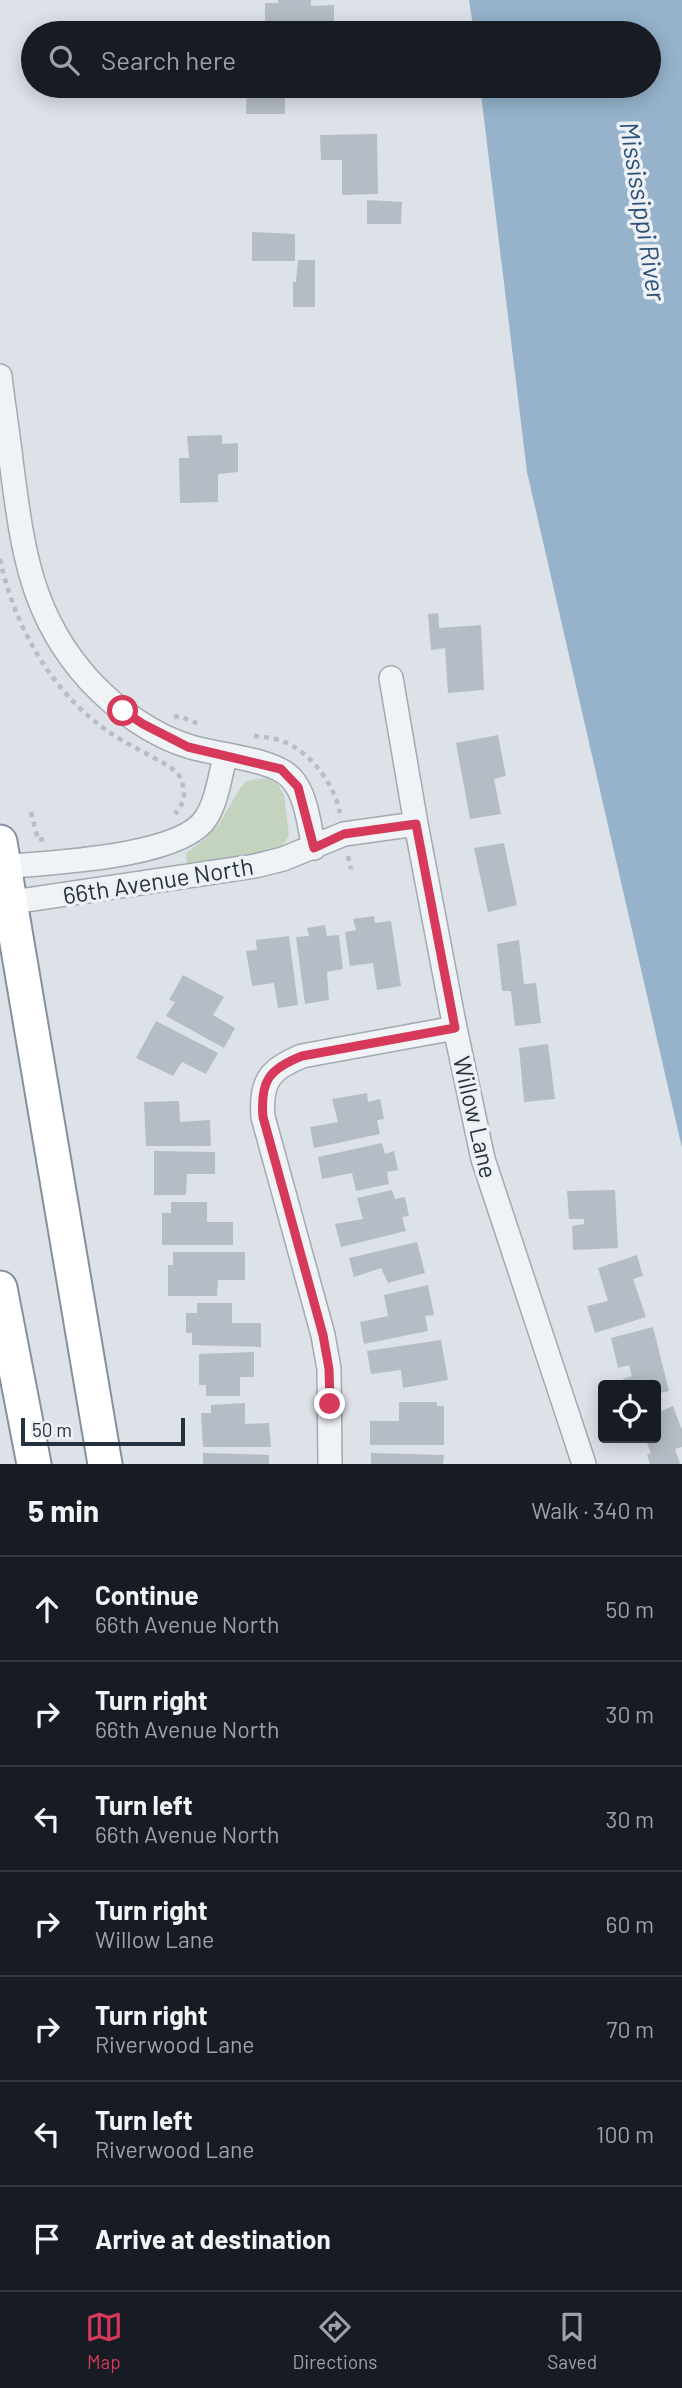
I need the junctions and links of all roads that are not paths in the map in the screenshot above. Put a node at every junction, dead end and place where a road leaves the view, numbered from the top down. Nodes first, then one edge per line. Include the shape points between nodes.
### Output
1 (0, 376) edge
2 (391, 678) dead end
3 (225, 757) junction
4 (416, 824) junction
5 (314, 848) junction
6 (2, 859) edge
7 (5, 903) edge
8 (455, 1028) junction
9 (0, 1288) edge
10 (0, 1307) edge
11 (17, 1464) edge
12 (34, 1464) edge
13 (106, 1464) edge
14 (330, 1464) edge
15 (583, 1464) edge

1 - 3 street via 26,563 50,623 89,680 123,711 188,747
2 - 4 street, Willow Lane
3 - 5 street via 271,765 291,777 303,799
3 - 6 street, 66th Avenue North via 206,819 187,836 155,848 69,861
4 - 5 street, 66th Avenue North via 344,834
4 - 8 street, Willow Lane
5 - 7 street, 66th Avenue North via 255,866
6 - 7 highway
7 - 13 highway
8 - 14 street via 302,1056 269,1076 261,1095 263,1117 323,1335 329,1369
8 - 15 street, Willow Lane via 483,1159
9 - 12 highway
10 - 11 highway

